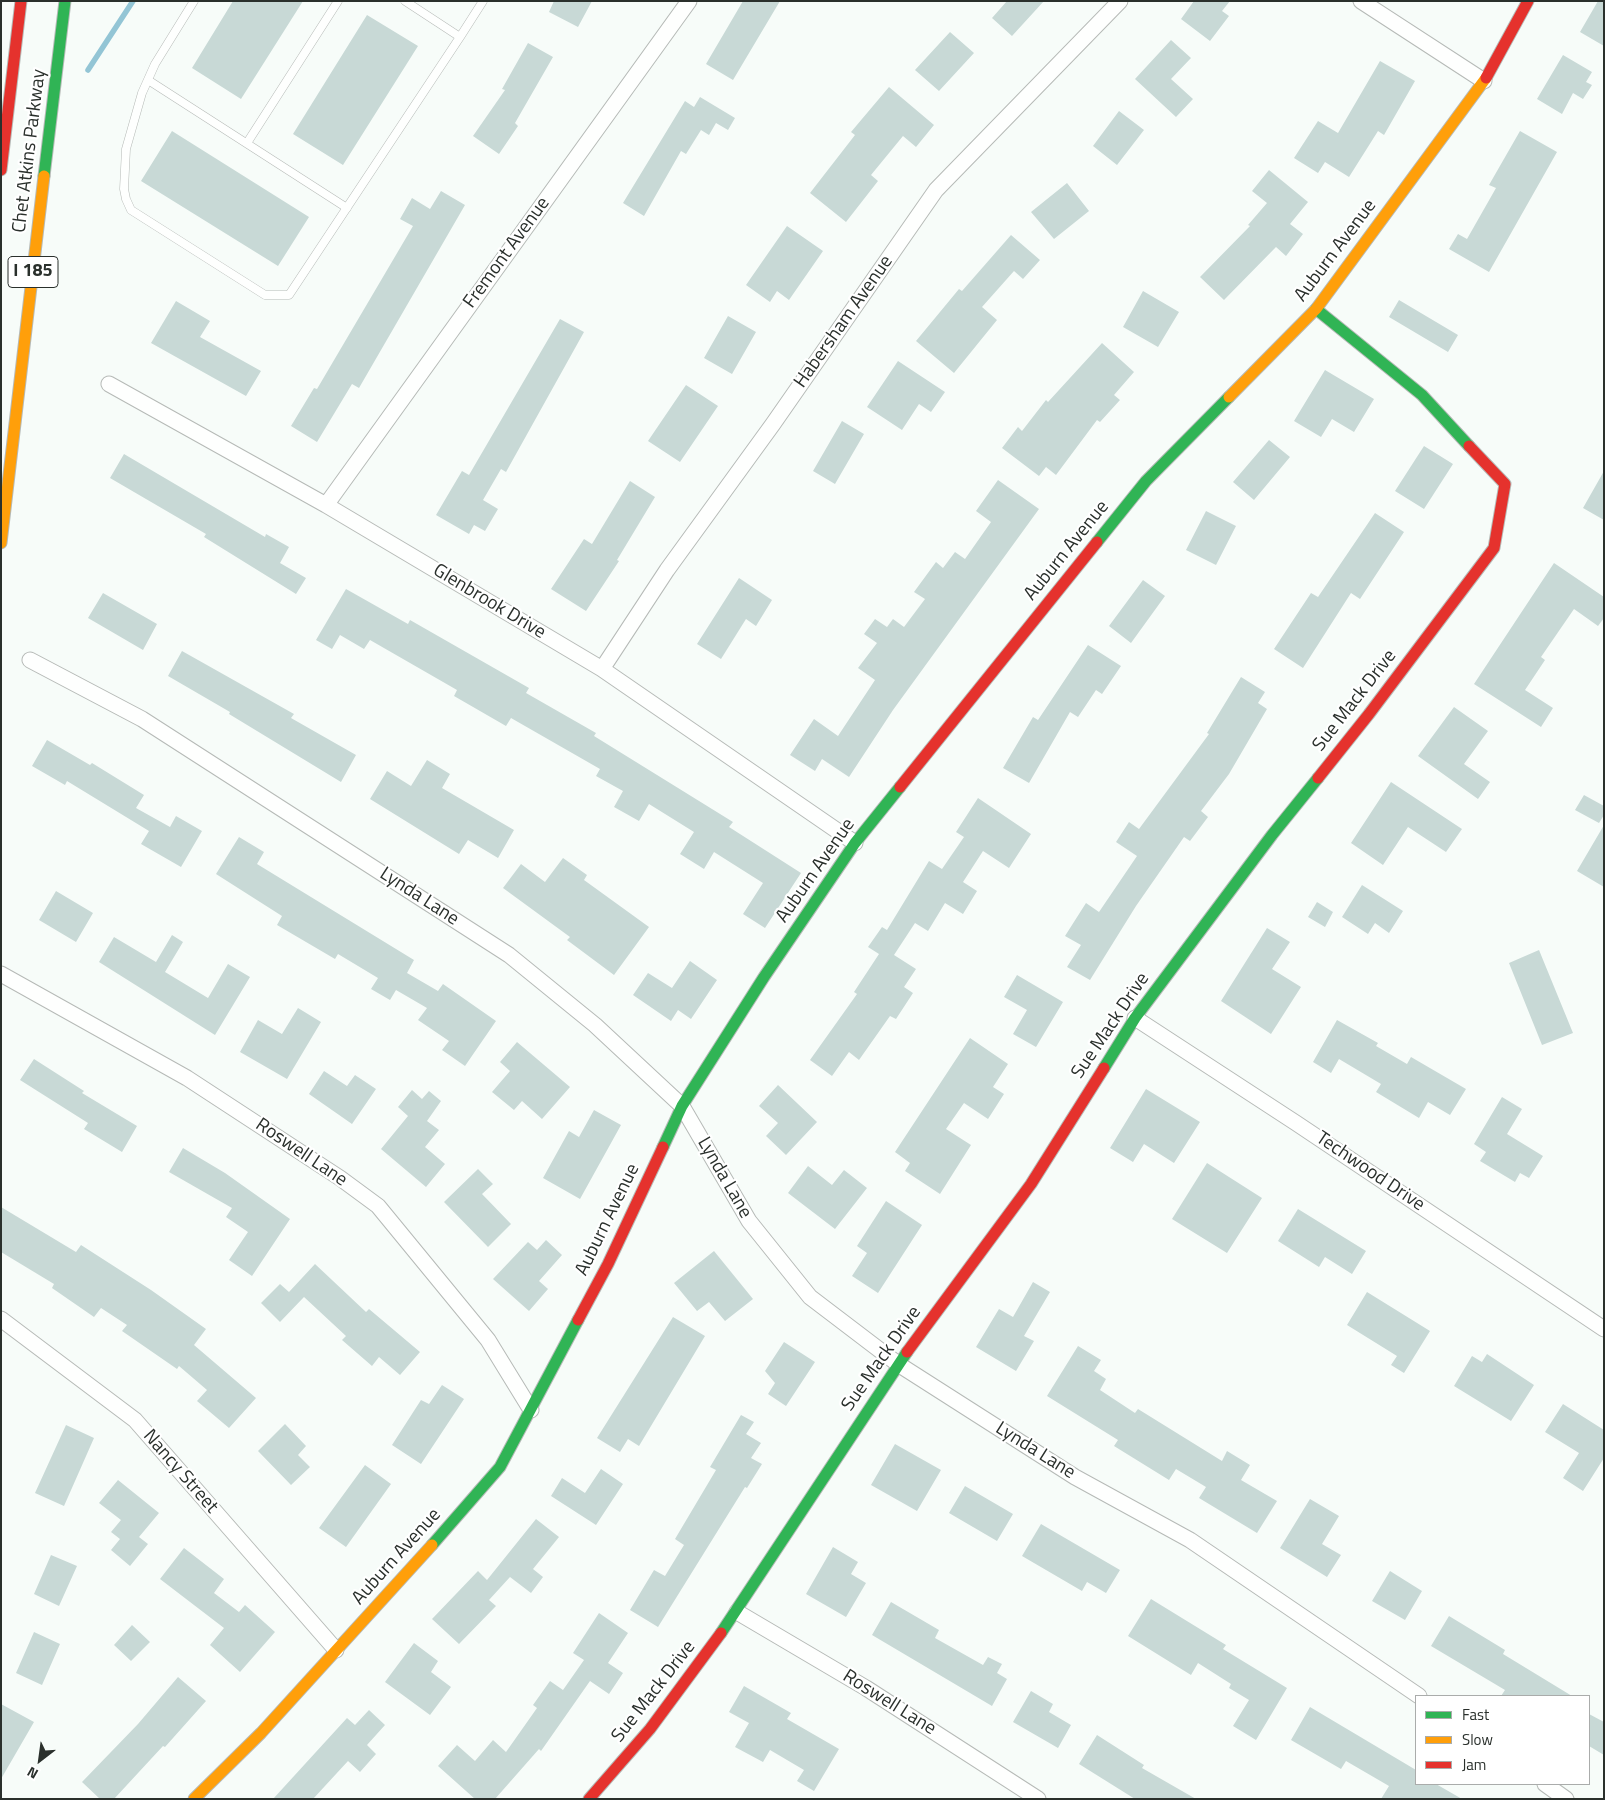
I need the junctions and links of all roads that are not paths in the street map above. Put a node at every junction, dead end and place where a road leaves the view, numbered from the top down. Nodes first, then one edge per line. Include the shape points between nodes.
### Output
1 (20, 1) edge
2 (65, 1) edge
3 (194, 1) edge
4 (338, 1) edge
5 (405, 1) edge
6 (483, 1) edge
7 (689, 1) edge
8 (1120, 1) edge
9 (1361, 1) edge
10 (1528, 1) edge
11 (460, 37) junction
12 (148, 80) junction
13 (1484, 80) junction
14 (247, 143) junction
15 (1, 170) edge
16 (347, 208) junction
17 (1316, 309) junction
18 (108, 384) dead end
19 (326, 505) junction
20 (1, 544) edge
21 (30, 660) dead end
22 (602, 669) junction
23 (855, 842) junction
24 (1, 974) edge
25 (1135, 1018) junction
26 (682, 1106) junction
27 (2, 1322) edge
28 (1604, 1329) edge
29 (898, 1364) junction
30 (531, 1410) junction
31 (737, 1612) junction
32 (336, 1650) junction
33 (1418, 1695) edge
34 (1546, 1785) edge
35 (194, 1799) edge
36 (589, 1799) edge
37 (1038, 1799) edge
38 (1566, 1799) edge

1 - 15 main road, Chet Atkins Parkway
2 - 20 main road, Chet Atkins Parkway / I 185
3 - 12 lane
4 - 14 lane
5 - 11 lane
6 - 11 lane
7 - 19 street, Fremont Avenue
8 - 22 street, Habersham Avenue via 936,190 773,424 666,570
9 - 13 street
10 - 13 main road, Auburn Avenue
11 - 16 lane
12 - 14 lane
12 - 16 lane via 126,149 124,189 131,210 265,295 277,296 289,295
13 - 17 main road, Auburn Avenue
14 - 16 lane
17 - 23 main road, Auburn Avenue via 1146,481
17 - 25 main road, Sue Mack Drive via 1422,395 1505,484 1494,548
18 - 19 street, Glenbrook Drive
19 - 22 street, Glenbrook Drive
21 - 26 street, Lynda Lane via 142,720 509,956 595,1025
22 - 23 street, Glenbrook Drive
23 - 26 main road, Auburn Avenue
24 - 30 street, Roswell Lane via 187,1078 378,1206 488,1340
25 - 28 street, Techwood Drive
25 - 29 main road, Sue Mack Drive via 1031,1184
26 - 29 street, Lynda Lane via 749,1221 810,1297
26 - 30 main road, Auburn Avenue via 608,1264
27 - 32 street, Nancy Street via 135,1420
29 - 31 main road, Sue Mack Drive
29 - 33 street, Lynda Lane via 1074,1477 1190,1540
30 - 32 main road, Auburn Avenue via 500,1467
31 - 36 main road, Sue Mack Drive via 650,1729
31 - 37 street, Roswell Lane via 866,1688
32 - 35 main road, Auburn Avenue via 261,1733
34 - 38 street

